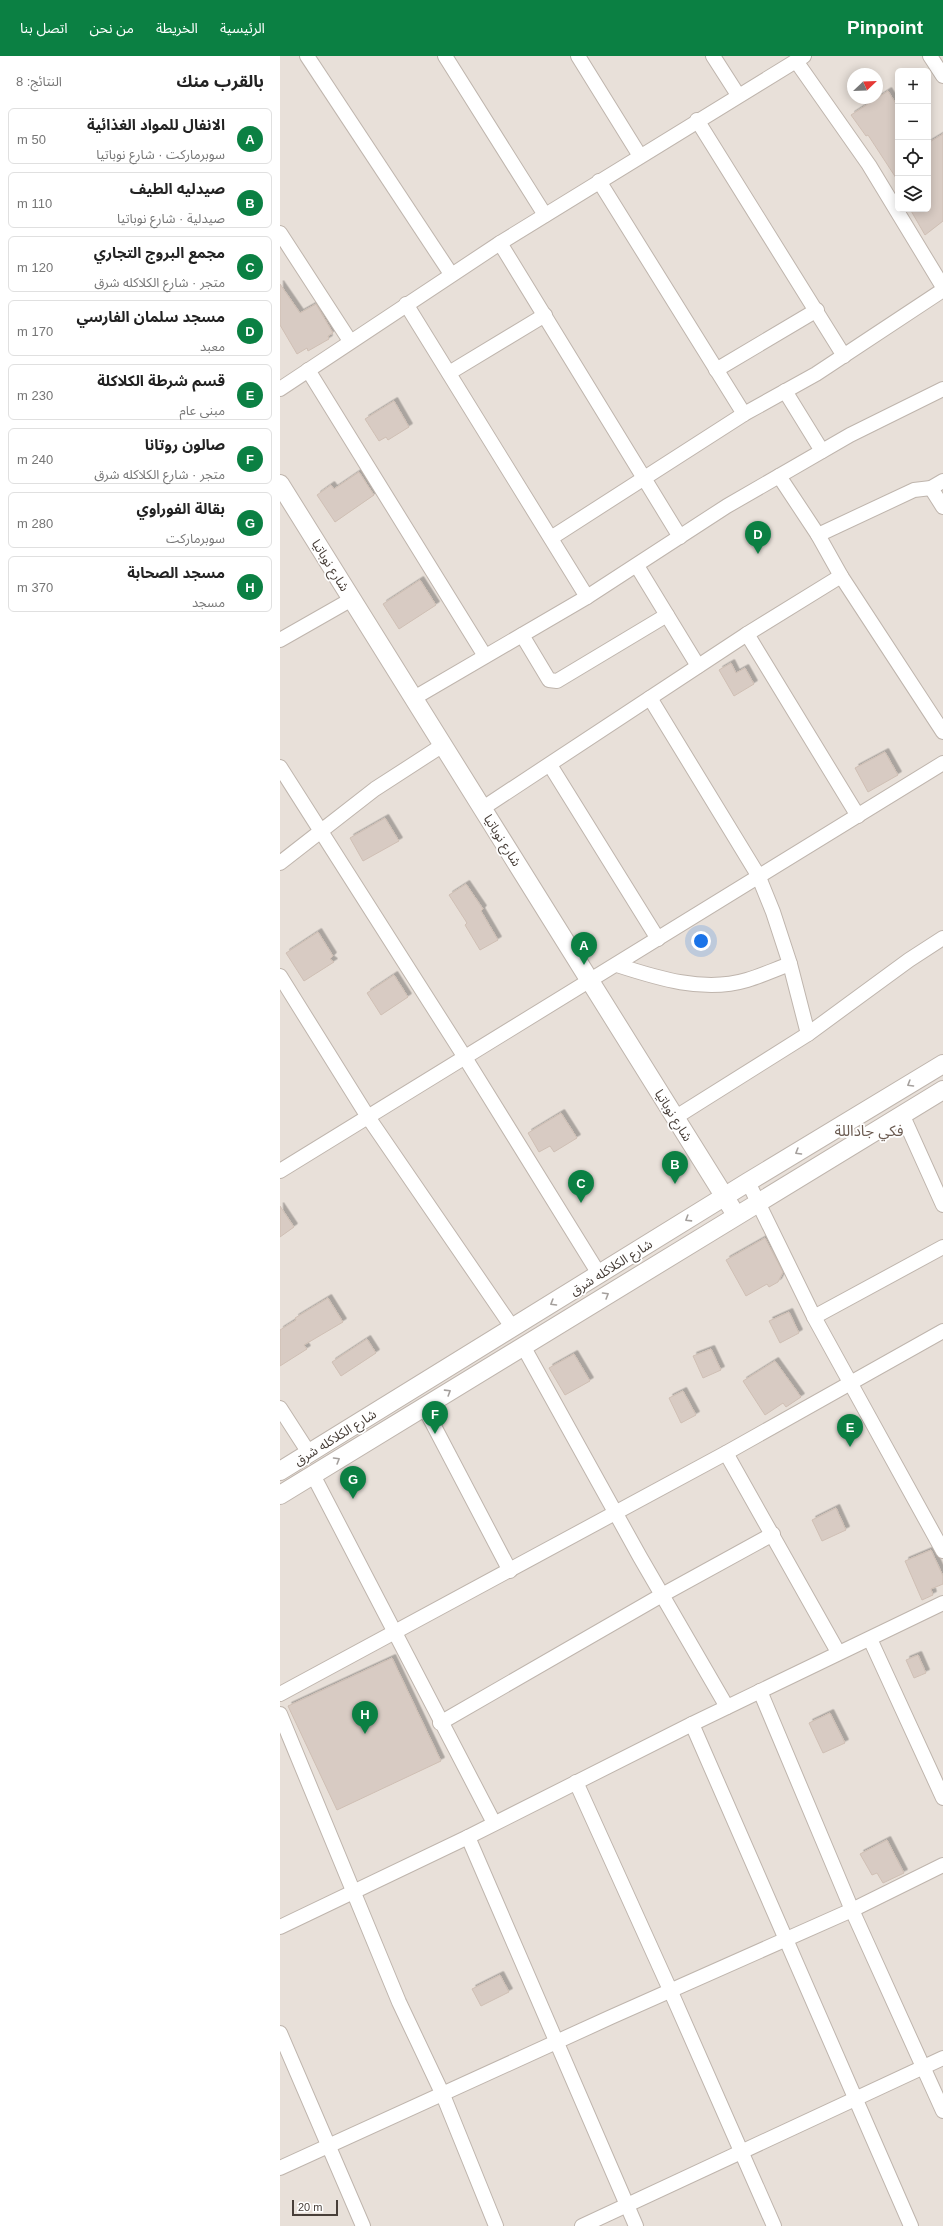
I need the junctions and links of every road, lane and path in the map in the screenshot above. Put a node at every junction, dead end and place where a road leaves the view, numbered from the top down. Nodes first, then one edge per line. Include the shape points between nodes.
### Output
1 (306, 56) edge
2 (445, 56) edge
3 (578, 56) edge
4 (713, 56) edge
5 (930, 56) edge
6 (800, 58) edge
7 (943, 76) edge
8 (738, 95) junction
9 (697, 120) junction
10 (640, 156) junction
11 (599, 181) junction
12 (545, 215) junction
13 (280, 233) edge
14 (500, 243) junction
15 (451, 274) junction
16 (943, 287) edge
17 (943, 290) edge
18 (406, 304) junction
19 (817, 310) junction
20 (545, 315) junction
21 (350, 341) junction
22 (844, 356) junction
23 (308, 370) junction
24 (716, 370) junction
25 (449, 373) junction
26 (280, 389) edge
27 (943, 389) edge
28 (785, 391) junction
29 (744, 414) junction
30 (822, 451) junction
31 (779, 476) junction
32 (644, 478) junction
33 (280, 484) edge
34 (937, 485) edge
35 (943, 507) edge
36 (818, 535) junction
37 (680, 537) junction
38 (551, 538) junction
39 (637, 566) junction
40 (841, 576) junction
41 (587, 597) junction
42 (352, 598) junction
43 (667, 615) junction
44 (747, 634) junction
45 (522, 635) junction
46 (280, 640) edge
47 (485, 656) junction
48 (698, 666) junction
49 (414, 698) junction
50 (650, 698) junction
51 (943, 732) edge
52 (443, 745) junction
53 (943, 763) edge
54 (550, 765) junction
55 (280, 767) edge
56 (483, 808) junction
57 (858, 816) junction
58 (320, 830) junction
59 (280, 863) edge
60 (758, 875) junction
61 (943, 938) edge
62 (658, 939) junction
63 (790, 964) junction
64 (617, 965) junction
65 (280, 976) edge
66 (591, 981) junction
67 (808, 1034) junction
68 (464, 1056) junction
69 (943, 1064) edge
70 (943, 1090) edge
71 (902, 1114) junction
72 (368, 1117) junction
73 (676, 1117) junction
74 (280, 1171) edge
75 (748, 1182) junction
76 (725, 1196) junction
77 (759, 1201) junction
78 (943, 1205) edge
79 (736, 1215) junction
80 (943, 1247) edge
81 (599, 1274) junction
82 (814, 1317) junction
83 (512, 1327) junction
84 (943, 1331) edge
85 (522, 1346) junction
86 (850, 1384) junction
87 (424, 1407) junction
88 (280, 1408) edge
89 (309, 1453) junction
90 (726, 1453) junction
91 (280, 1472) edge
92 (312, 1475) junction
93 (280, 1495) edge
94 (615, 1512) junction
95 (773, 1534) junction
96 (943, 1551) edge
97 (510, 1570) junction
98 (662, 1595) junction
99 (943, 1603) edge
100 (394, 1632) junction
101 (870, 1639) junction
102 (838, 1652) junction
103 (760, 1691) junction
104 (280, 1694) edge
105 (727, 1708) junction
106 (280, 1714) edge
107 (440, 1724) junction
108 (692, 1724) junction
109 (576, 1782) junction
110 (943, 1798) edge
111 (494, 1823) junction
112 (468, 1837) junction
113 (943, 1865) edge
114 (355, 1891) junction
115 (852, 1910) junction
116 (280, 1927) edge
117 (785, 1940) junction
118 (672, 1992) junction
119 (280, 2032) edge
120 (556, 2042) junction
121 (943, 2058) edge
122 (924, 2068) junction
123 (443, 2094) junction
124 (854, 2100) junction
125 (943, 2111) edge
126 (329, 2145) junction
127 (741, 2152) junction
128 (280, 2168) edge
129 (628, 2205) junction
130 (363, 2226) edge
131 (496, 2226) edge
132 (582, 2226) edge
133 (636, 2226) edge
134 (774, 2226) edge
135 (911, 2226) edge

1 - 15 street
2 - 12 street
3 - 10 street
4 - 8 street
5 - 7 street
6 - 8 street
6 - 16 street
8 - 9 street
9 - 10 street
9 - 19 street
10 - 11 street
11 - 12 street
11 - 24 street
12 - 14 street
13 - 21 street
14 - 15 street
14 - 20 street
15 - 18 street
17 - 22 street
18 - 21 street
18 - 25 street
19 - 22 street
19 - 24 street
20 - 25 street
20 - 32 street
21 - 23 street
22 - 28 street
23 - 26 street
23 - 47 street
24 - 29 street
25 - 38 street
27 - 30 street
28 - 29 street
28 - 30 street
29 - 32 street
30 - 31 street
31 - 36 street
31 - 37 street
32 - 37 street
32 - 38 street
33 - 42 street, شارع نوباتيا
34 - 35 street
34 - 36 street via 914,490
36 - 40 street
37 - 39 street
38 - 41 street
39 - 41 street
39 - 43 street
40 - 44 street
40 - 51 street
41 - 45 street
42 - 46 street
42 - 49 street, شارع نوباتيا
43 - 45 street via 557,681 549,680
43 - 48 street
44 - 48 street
44 - 57 street
45 - 47 street
47 - 49 street
48 - 50 street
49 - 52 street, شارع نوباتيا
50 - 54 street
50 - 60 street
52 - 56 street, شارع نوباتيا
52 - 58 street
53 - 57 street
54 - 56 street
54 - 62 street
55 - 58 street
56 - 66 street, شارع نوباتيا
57 - 60 street
58 - 59 street
58 - 68 street
60 - 62 street
60 - 63 street
61 - 67 street
62 - 64 street
63 - 64 street via 746,981 724,984 658,978
63 - 67 street
64 - 66 street
65 - 72 street
66 - 68 street
66 - 73 street, شارع نوباتيا
67 - 73 street
68 - 72 street
68 - 81 street
69 -> 75 street, شارع الكلاكله شرق
70 - 71 street, شارع الكلاكله شرق
71 - 77 street, شارع الكلاكله شرق
71 - 78 street
72 - 74 street
72 - 83 street
73 - 76 street, شارع نوباتيا
75 - 76 street, شارع الكلاكله شرق
75 - 77 street
76 - 79 street, شارع نوباتيا
76 -> 81 street, شارع الكلاكله شرق
77 - 79 street, شارع الكلاكله شرق
77 - 82 street
85 -> 79 street, شارع الكلاكله شرق
80 - 82 street
81 -> 83 street, شارع الكلاكله شرق
82 - 86 street
83 - 89 street, شارع الكلاكله شرق
84 - 86 street
87 -> 85 street, شارع الكلاكله شرق
85 - 94 street
86 - 90 street
86 - 96 street
92 -> 87 street, شارع الكلاكله شرق
87 - 97 street
88 - 89 street
89 - 91 street, شارع الكلاكله شرق
90 - 94 street
90 - 95 street
92 - 93 street, شارع الكلاكله شرق
92 - 100 street
94 - 97 street
94 - 98 street
95 - 98 street
95 - 102 street
97 - 100 street
98 - 105 street
98 - 107 street
99 - 101 street
100 - 104 street
100 - 107 street
101 - 102 street
101 - 110 street
102 - 103 street
103 - 105 street
103 - 115 street
105 - 108 street
106 - 114 street
107 - 111 street
108 - 109 street
108 - 117 street
109 - 111 street
109 - 118 street
111 - 112 street
112 - 114 street
112 - 120 street
113 - 115 street
114 - 116 street
114 - 123 street via 400,2002
115 - 117 street
115 - 122 street
117 - 118 street
117 - 124 street
118 - 120 street
118 - 127 street
119 - 126 street
120 - 123 street
120 - 129 street
121 - 122 street
122 - 124 street
122 - 125 street
123 - 126 street
123 - 131 street
124 - 127 street
124 - 135 street
126 - 128 street
126 - 130 street
127 - 129 street
127 - 134 street
129 - 132 street
129 - 133 street

